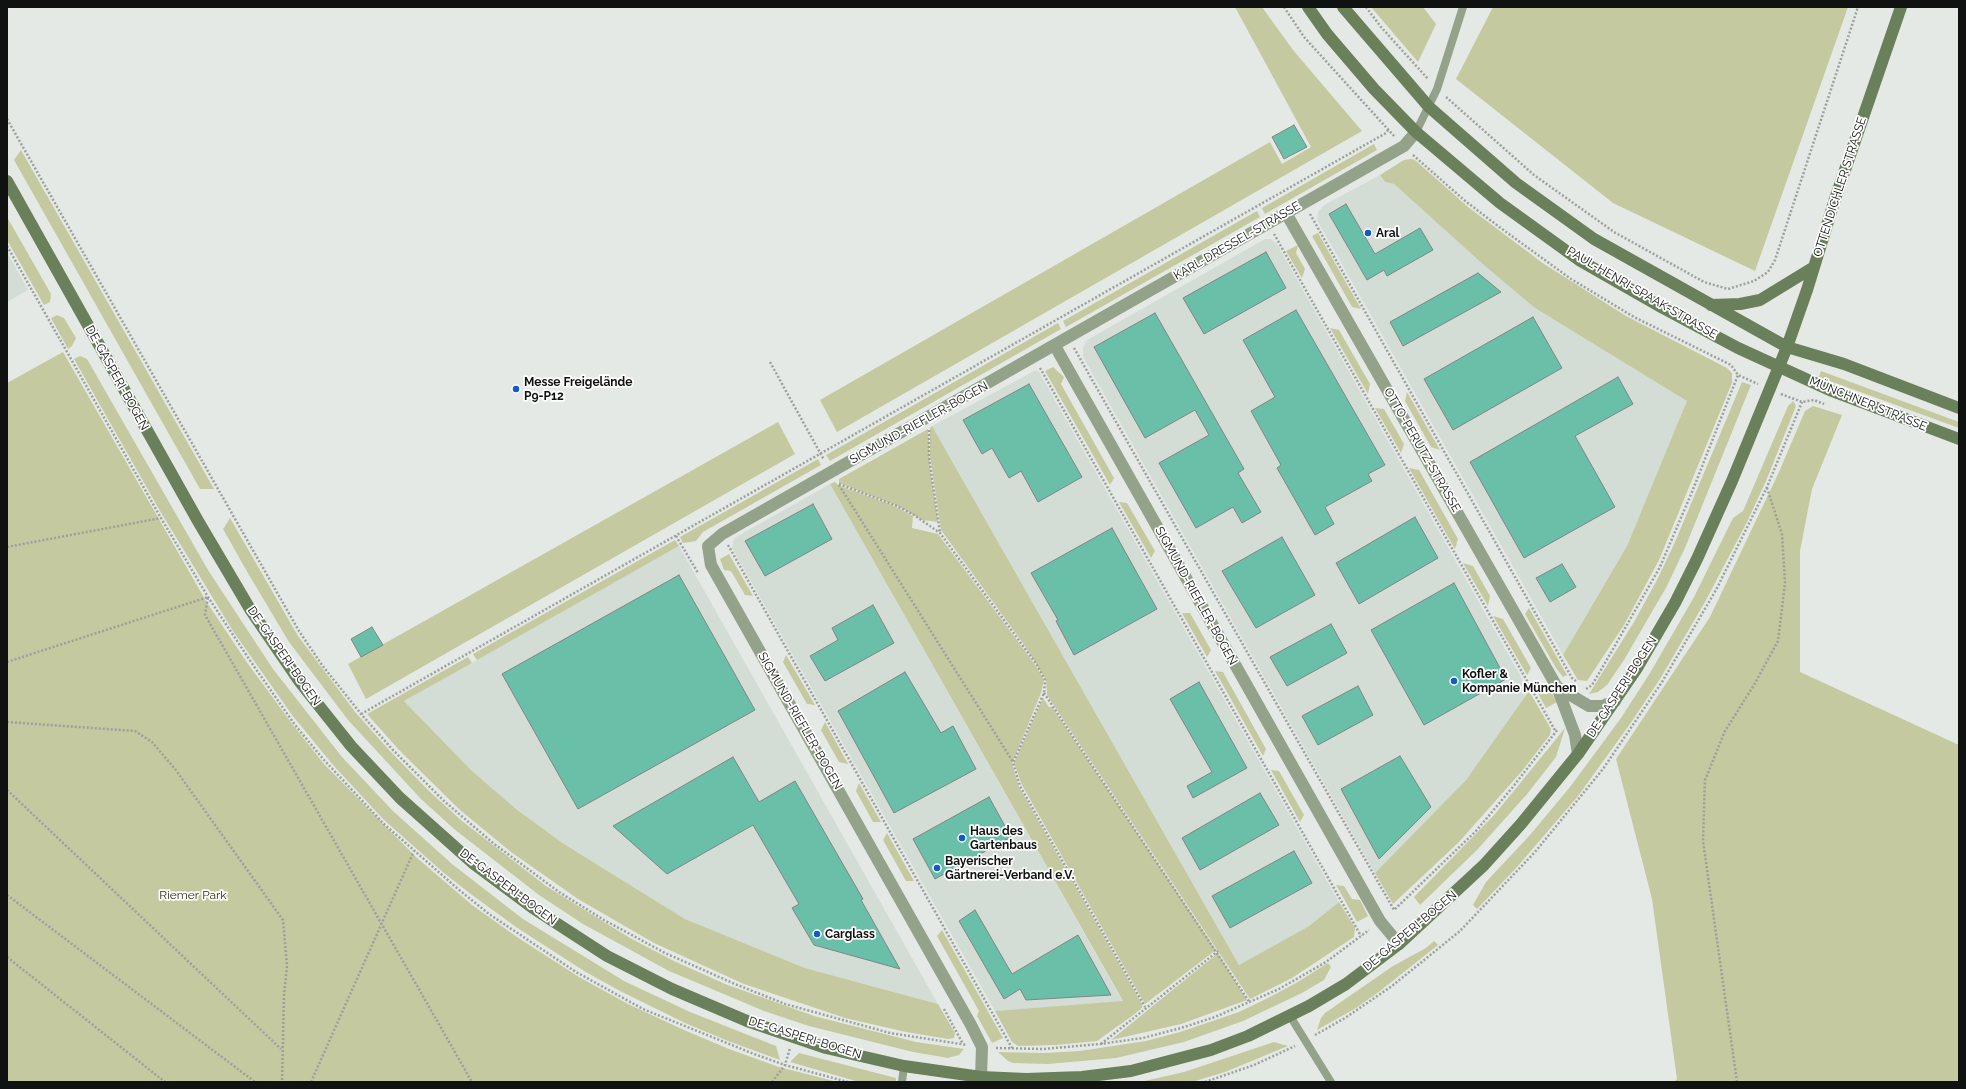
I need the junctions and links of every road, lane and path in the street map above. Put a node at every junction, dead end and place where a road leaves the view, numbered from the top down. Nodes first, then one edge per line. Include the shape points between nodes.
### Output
1 (1308, 7) edge
2 (1342, 7) edge
3 (1366, 7) edge
4 (1463, 7) edge
5 (1858, 7) edge
6 (1901, 7) edge
7 (1437, 89) junction
8 (1429, 107) junction
9 (7, 119) edge
10 (1388, 130) dead end
11 (1416, 132) junction
12 (7, 181) edge
13 (1304, 203) junction
14 (1286, 213) junction
15 (1268, 223) junction
16 (7, 246) edge
17 (1814, 267) junction
18 (1709, 305) junction
19 (1068, 337) junction
20 (1055, 346) junction
21 (1787, 347) junction
22 (1034, 358) junction
23 (770, 362) dead end
24 (1730, 365) dead end
25 (1779, 367) junction
26 (1959, 408) edge
27 (930, 416) junction
28 (1959, 439) edge
29 (820, 453) junction
30 (831, 472) junction
31 (839, 484) junction
32 (1766, 487) dead end
33 (161, 518) junction
34 (940, 533) junction
35 (722, 534) junction
36 (676, 536) junction
37 (7, 547) edge
38 (687, 553) dead end
39 (208, 597) junction
40 (7, 662) edge
41 (1557, 687) junction
42 (1044, 693) junction
43 (1615, 701) junction
44 (361, 714) junction
45 (7, 722) edge
46 (1560, 726) dead end
47 (1556, 732) junction
48 (1578, 754) junction
49 (1013, 763) junction
50 (7, 790) edge
51 (414, 851) junction
52 (7, 895) edge
53 (381, 922) junction
54 (1373, 927) dead end
55 (1362, 936) junction
56 (1399, 944) junction
57 (1218, 951) junction
58 (7, 957) edge
59 (1250, 1003) junction
60 (1145, 1008) junction
61 (1290, 1016) junction
62 (794, 1036) junction
63 (1100, 1044) junction
64 (982, 1047) junction
65 (1012, 1048) junction
66 (282, 1049) junction
67 (785, 1065) junction
68 (904, 1066) junction
69 (981, 1076) junction
70 (165, 1082) edge
71 (255, 1082) edge
72 (282, 1082) edge
73 (311, 1082) edge
74 (472, 1082) edge
75 (772, 1082) edge
76 (848, 1082) edge
77 (902, 1082) edge
78 (1331, 1082) edge
79 (1737, 1082) edge

1 - 11 main road, PAUL-HENRI-SPAAK-STRASSE via 1327,34 1364,77
2 - 8 main road, PAUL-HENRI-SPAAK-STRASSE
3 - 7 path
4 - 7 lane
5 - 7 path via 1775,260 1768,272 1754,281 1728,289 1704,282 1614,232 1534,175
6 - 17 main road, OTTENDICHLER STRASSE
7 - 8 lane
8 - 11 lane
8 - 18 main road, PAUL-HENRI-SPAAK-STRASSE via 1516,183 1594,239
9 - 44 path via 299,631
10 - 29 path via 1386,134
11 - 13 street, KARL-DRESSEL-STRASSE via 1404,146
11 - 25 main road, PAUL-HENRI-SPAAK-STRASSE via 1500,203 1579,260 1670,312
12 - 62 main road, DE-GASPERI-BOGEN via 250,609 300,682 351,746 400,798 430,825 474,864 533,908 607,956 672,989 748,1021
13 - 14 street, KARL-DRESSEL-STRASSE
13 - 24 path via 1572,678 1587,690 1626,629 1669,548 1738,375
14 - 15 street, KARL-DRESSEL-STRASSE
14 - 41 street, OTTO-PERUTZ-STRASSE
15 - 19 street, KARL-DRESSEL-STRASSE
15 - 47 path
16 - 33 path
17 - 18 main road via 1760,300 1740,304
17 - 21 main road, OTTENDICHLER STRASSE
18 - 21 main road, PAUL-HENRI-SPAAK-STRASSE
19 - 20 street, KARL-DRESSEL-STRASSE
19 - 47 path via 1394,910 1476,831
20 - 22 street, SIGMUND-RIEFLER-BOGEN
20 - 56 street, SIGMUND-RIEFLER-BOGEN via 1380,921
21 - 25 main road, OTTENDICHLER STRASSE
21 - 26 main road via 1844,364
22 - 27 street, SIGMUND-RIEFLER-BOGEN
22 - 55 path
23 - 29 path
25 - 28 main road, MÜNCHNER STRASSE via 1832,391
25 - 43 main road, DE-GASPERI-BOGEN via 1697,559 1638,668
27 - 30 street, SIGMUND-RIEFLER-BOGEN
27 - 34 path via 929,457
29 - 30 path
29 - 36 path
30 - 31 path
30 - 35 street, SIGMUND-RIEFLER-BOGEN
31 - 34 path via 897,506
31 - 49 path
32 - 79 path via 1782,534 1785,583 1778,641 1725,731 1705,780 1703,841
33 - 37 path
33 - 39 path
34 - 42 path via 1037,665 1045,680
35 - 64 street, SIGMUND-RIEFLER-BOGEN via 708,546 711,564
35 - 65 path
36 - 38 path
36 - 44 path
39 - 40 path
39 - 51 path via 295,725 356,794
39 - 53 path via 205,615
41 - 43 street, OTTO-PERUTZ-STRASSE via 1589,706 1602,706
41 - 48 street, OTTO-PERUTZ-STRASSE via 1575,735
42 - 49 path
42 - 57 path
43 - 48 main road, DE-GASPERI-BOGEN
44 - 64 path via 440,797 493,843 559,892 630,935 714,975 785,1004 890,1032
45 - 66 path via 135,731 152,742 175,769 283,920 287,966
46 - 47 path
48 - 56 main road, DE-GASPERI-BOGEN via 1484,865
49 - 60 path via 1020,786
50 - 66 path
51 - 53 path
51 - 67 path via 489,914 576,972 643,1010
52 - 71 path
53 - 73 path
53 - 74 path
54 - 55 path
55 - 59 path via 1326,962
56 - 61 main road, DE-GASPERI-BOGEN via 1346,984
57 - 59 path
57 - 60 path
58 - 70 path
59 - 63 path via 1181,1028 1143,1038
60 - 63 path
61 - 69 main road, DE-GASPERI-BOGEN via 1211,1050 1132,1071 1058,1078
61 - 78 lane
62 - 67 path
62 - 68 main road, DE-GASPERI-BOGEN via 826,1048
63 - 65 path via 1043,1049
64 - 65 path
64 - 69 street, SIGMUND-RIEFLER-BOGEN
66 - 72 path
67 - 75 path
67 - 76 path
68 - 69 main road, DE-GASPERI-BOGEN
68 - 77 lane

